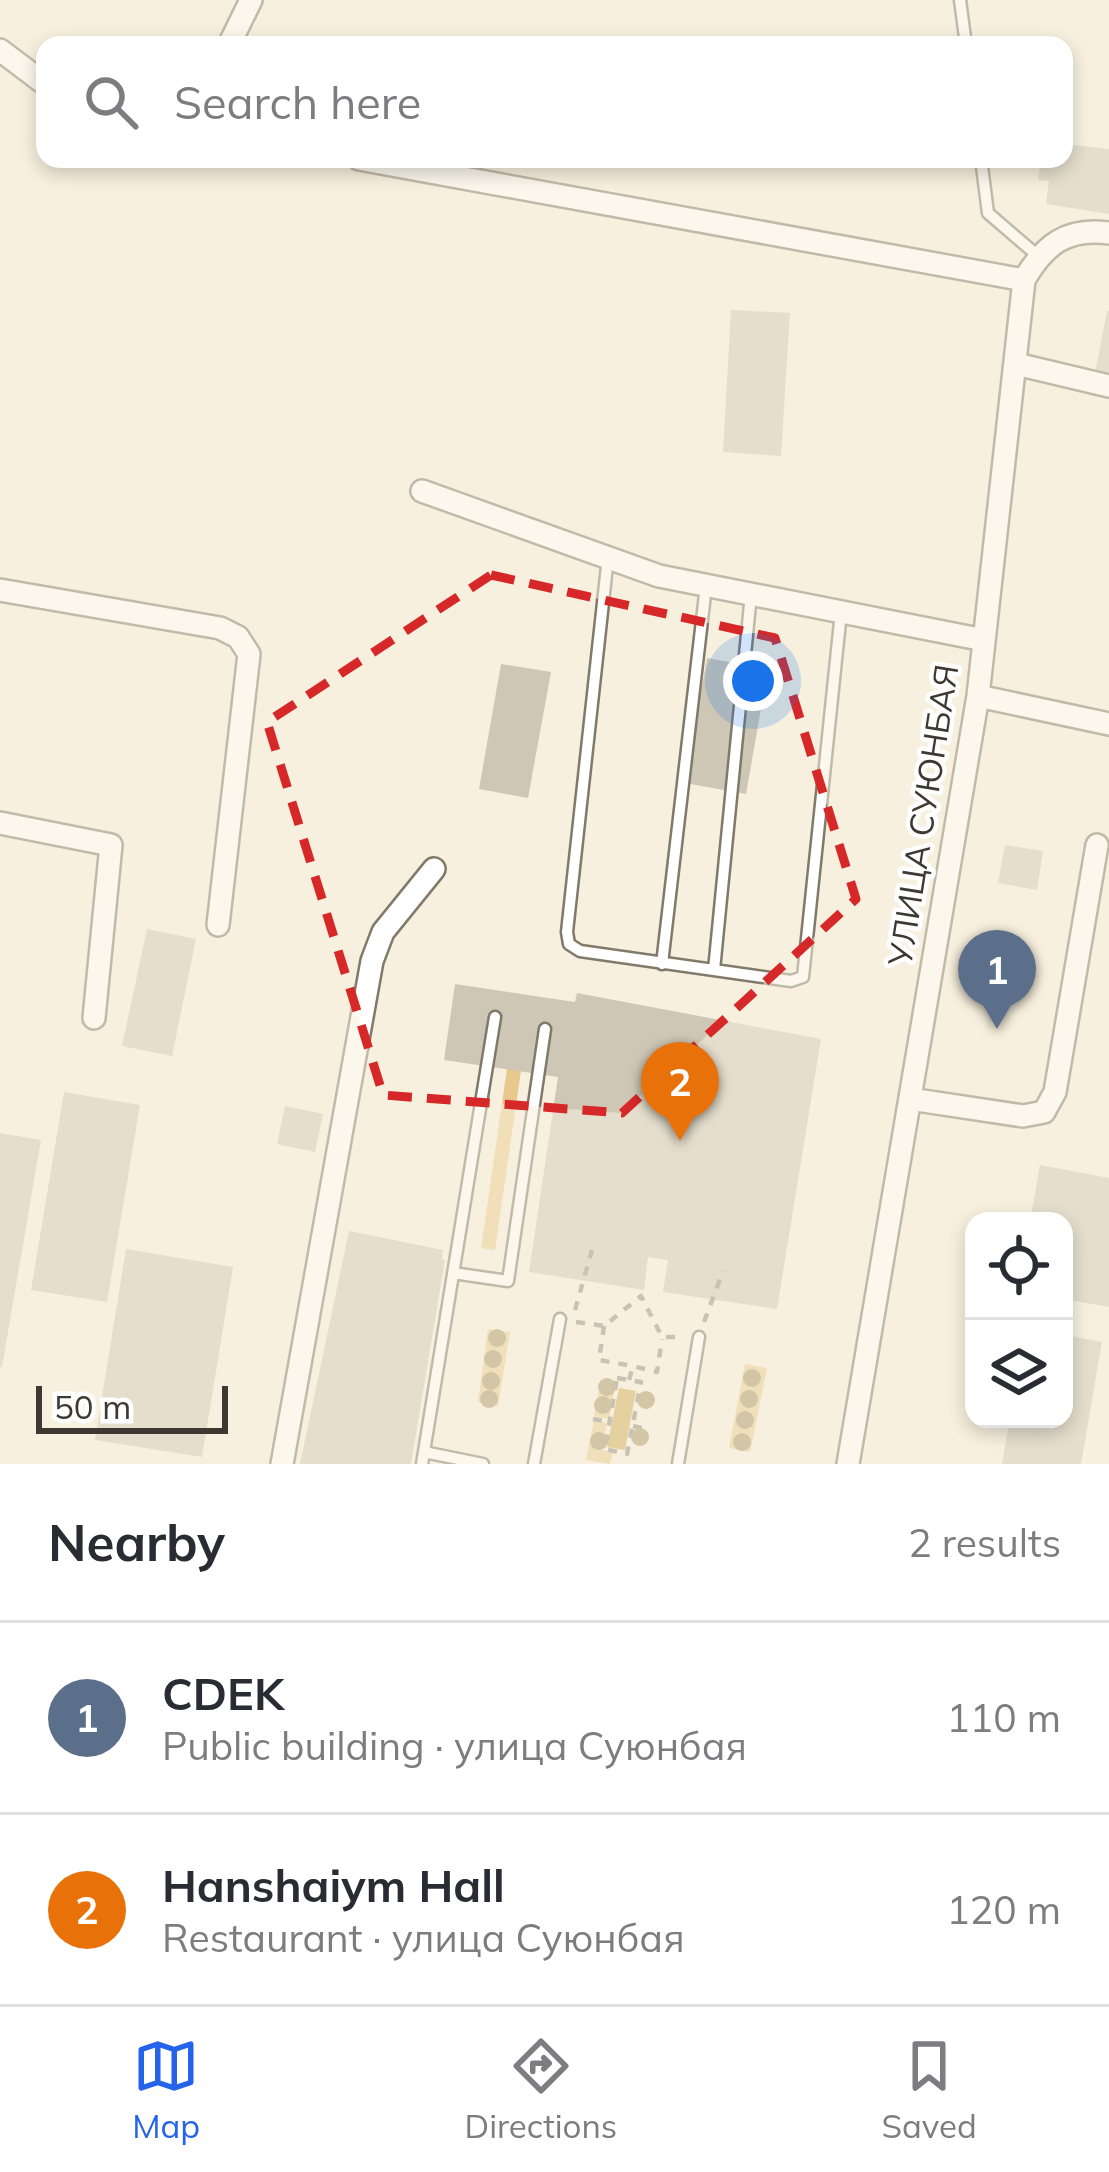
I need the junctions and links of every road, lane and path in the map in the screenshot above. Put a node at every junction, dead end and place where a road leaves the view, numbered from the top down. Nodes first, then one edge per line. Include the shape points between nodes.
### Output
1 (251, 0) edge
2 (960, 0) edge
3 (233, 36) edge
4 (965, 36) edge
5 (0, 50) edge
6 (36, 77) edge
7 (408, 168) edge
8 (982, 168) edge
9 (1109, 232) edge
10 (1038, 256) junction
11 (1024, 280) junction
12 (1016, 364) junction
13 (1109, 386) edge
14 (422, 490) dead end
15 (608, 557) junction
16 (706, 585) junction
17 (0, 590) edge
18 (751, 594) junction
19 (841, 612) junction
20 (984, 640) junction
21 (978, 696) junction
22 (1109, 724) edge
23 (0, 823) edge
24 (1097, 845) dead end
25 (434, 868) dead end
26 (218, 925) dead end
27 (662, 964) junction
28 (714, 970) junction
29 (495, 1017) dead end
30 (94, 1018) dead end
31 (545, 1029) dead end
32 (910, 1099) junction
33 (592, 1250) dead end
34 (723, 1271) dead end
35 (453, 1273) junction
36 (560, 1319) junction
37 (604, 1326) junction
38 (662, 1337) junction
39 (699, 1337) junction
40 (633, 1366) junction
41 (629, 1380) junction
42 (593, 1419) dead end
43 (610, 1422) junction
44 (633, 1426) junction
45 (649, 1430) dead end
46 (616, 1451) junction
47 (423, 1458) edge
48 (282, 1464) edge
49 (483, 1464) edge
50 (535, 1464) edge
51 (614, 1464) edge
52 (678, 1464) edge
53 (848, 1464) edge

1 - 3 street
2 - 4 lane
5 - 6 street
7 - 11 street
8 - 10 lane via 988,213
9 - 10 street via 1063,235
10 - 11 street, УЛИЦА СУЮНБАЯ
11 - 12 street, УЛИЦА СУЮНБАЯ
12 - 13 street
12 - 20 street, УЛИЦА СУЮНБАЯ
14 - 15 street
15 - 16 street
15 - 27 lane via 567,932 580,951
16 - 18 street
16 - 27 lane
17 - 26 street via 238,637 249,654
18 - 19 street
18 - 28 lane
19 - 20 street
19 - 28 lane via 803,977
20 - 21 street, УЛИЦА СУЮНБАЯ
21 - 22 street
21 - 32 street, УЛИЦА СУЮНБАЯ
23 - 30 street via 111,844
24 - 32 street via 1055,1092 1044,1112 1022,1116
25 - 48 street via 383,932 372,961
27 - 28 lane
29 - 35 lane
31 - 35 lane via 508,1282
32 - 53 street, УЛИЦА СУЮНБАЯ
33 - 36 path via 574,1311
34 - 39 path
35 - 47 lane
36 - 37 path
36 - 50 lane
37 - 38 path via 641,1296
37 - 40 path via 598,1360
38 - 39 path
38 - 40 path via 657,1372
39 - 52 lane
40 - 41 path
41 - 43 path via 617,1378
41 - 44 path via 641,1382
42 - 43 path
43 - 46 path via 605,1449
44 - 45 path
44 - 46 path via 627,1454
46 - 51 path
47 - 49 lane

